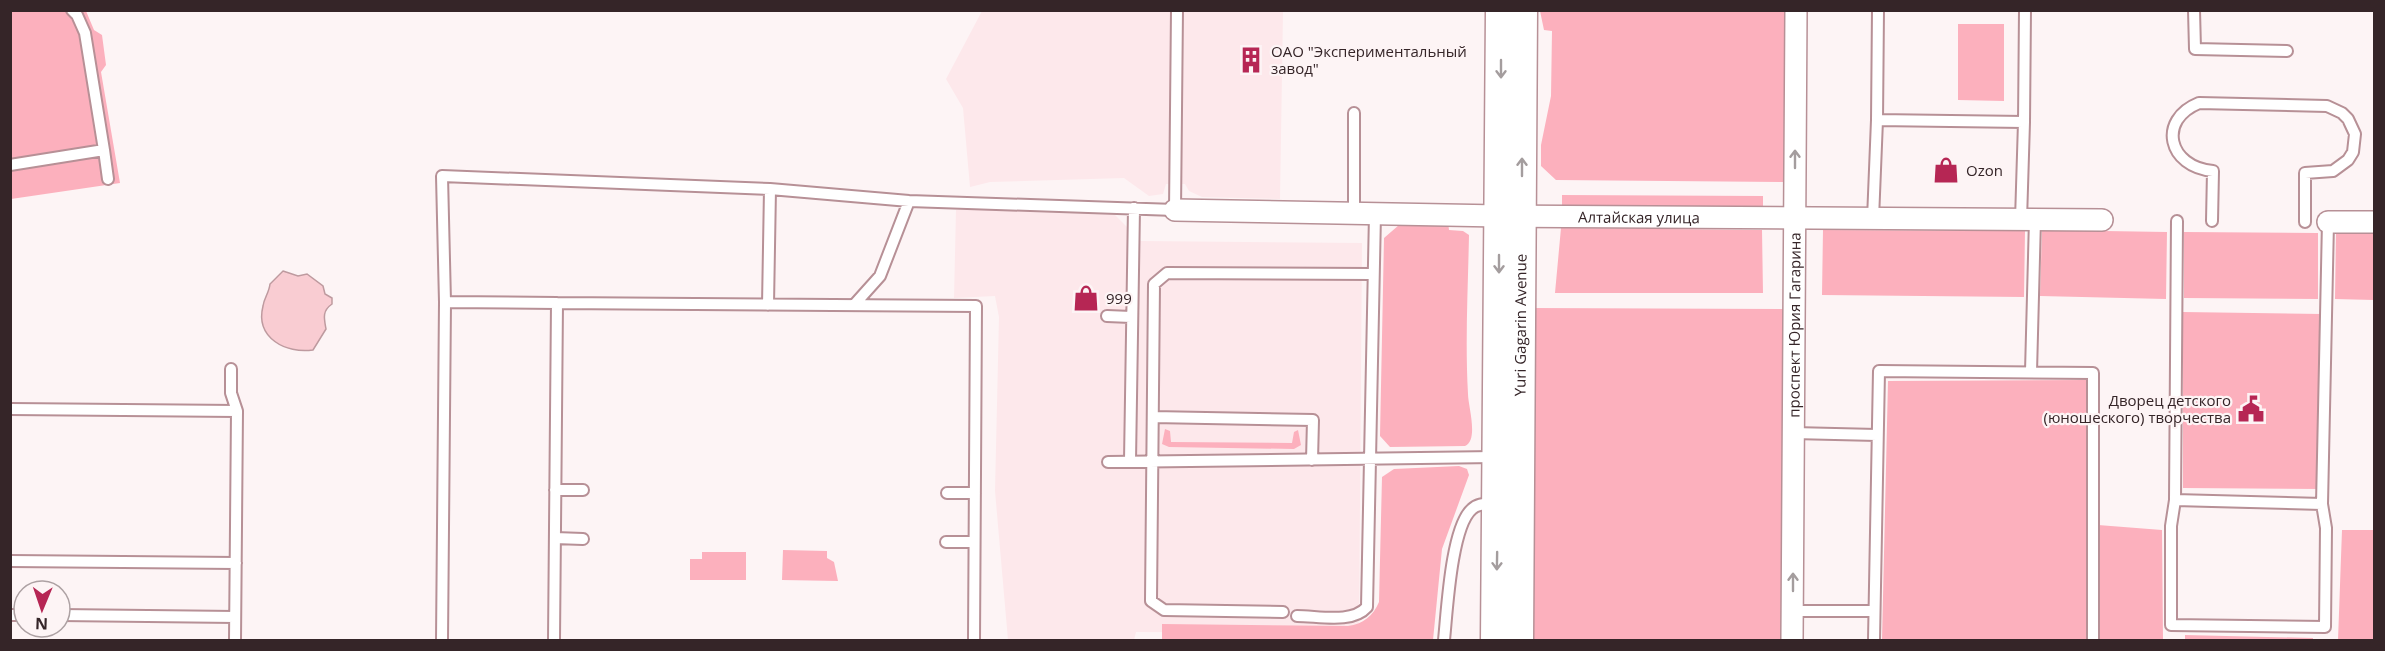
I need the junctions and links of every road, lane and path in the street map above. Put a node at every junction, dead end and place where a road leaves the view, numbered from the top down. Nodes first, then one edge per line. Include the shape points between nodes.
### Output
1 (72, 10) edge
2 (1177, 10) edge
3 (1501, 10) edge
4 (1522, 10) edge
5 (1796, 10) edge
6 (1878, 10) edge
7 (2025, 10) edge
8 (2194, 10) edge
9 (2287, 51) dead end
10 (1354, 113) dead end
11 (1877, 120) junction
12 (2024, 122) junction
13 (104, 150) junction
14 (10, 165) edge
15 (108, 179) dead end
16 (770, 189) junction
17 (909, 201) junction
18 (1134, 208) junction
19 (1175, 210) junction
20 (1364, 213) junction
21 (1511, 216) junction
22 (1795, 218) junction
23 (1873, 219) junction
24 (2028, 220) junction
25 (2102, 220) dead end
26 (2176, 221) dead end
27 (2212, 221) dead end
28 (2305, 222) dead end
29 (2328, 222) joint
30 (2374, 222) edge
31 (1372, 274) junction
32 (446, 302) junction
33 (557, 303) junction
34 (768, 305) junction
35 (854, 305) junction
36 (1107, 316) dead end
37 (1131, 317) junction
38 (231, 369) dead end
39 (2031, 372) junction
40 (10, 409) edge
41 (237, 411) junction
42 (1153, 417) junction
43 (1793, 433) junction
44 (1877, 435) junction
45 (1509, 457) junction
46 (1370, 459) junction
47 (1312, 460) junction
48 (1130, 461) junction
49 (1153, 461) junction
50 (1108, 462) dead end
51 (555, 490) junction
52 (583, 490) dead end
53 (946, 492) dead end
54 (975, 493) junction
55 (2175, 500) junction
56 (1508, 503) junction
57 (2322, 504) junction
58 (555, 538) junction
59 (583, 539) dead end
60 (946, 542) dead end
61 (974, 542) junction
62 (10, 561) edge
63 (236, 563) junction
64 (1793, 610) junction
65 (1874, 610) junction
66 (1283, 612) dead end
67 (72, 615) edge
68 (1298, 616) dead end
69 (235, 617) junction
70 (234, 640) edge
71 (442, 640) edge
72 (554, 640) edge
73 (974, 640) edge
74 (1444, 640) edge
75 (1496, 640) edge
76 (1518, 640) edge
77 (1792, 640) edge
78 (1874, 640) edge
79 (2093, 640) edge

1 - 13 lane via 85,33
2 - 19 lane
3 -> 21 main road, Yuri Gagarin Avenue
21 -> 4 main road, Yuri Gagarin Avenue
22 -> 5 street, проспект Юрия Гагарина
6 - 11 lane
7 - 12 lane
8 - 9 lane via 2194,49
10 - 20 lane
11 - 12 lane
11 - 23 lane
12 - 24 lane
13 - 14 lane
13 - 15 lane
16 - 17 lane
16 - 32 lane via 442,176
16 - 34 lane
17 - 18 lane
17 - 35 lane via 880,276
18 - 19 lane
18 - 37 lane
19 - 20 street, Алтайская улица
20 - 21 street, Алтайская улица
20 - 31 lane
21 - 22 street, Алтайская улица
21 - 45 main road, Yuri Gagarin Avenue
22 - 23 street, Алтайская улица
22 - 43 street, проспект Юрия Гагарина
23 - 24 street, Алтайская улица
24 - 25 street, Алтайская улица
24 - 39 lane
26 - 55 lane
27 - 28 lane via 2213,171 2191,167 2178,154 2174,145 2178,119 2199,104 2327,106 2348,119 2355,143 2348,160 2333,171 2305,173
29 - 30 street
29 - 57 lane
31 - 42 lane via 1167,273 1154,284
31 - 46 lane
32 - 33 lane
32 - 71 lane
33 - 34 lane
33 - 51 lane
34 - 35 lane
35 - 54 lane via 976,306
36 - 37 lane
37 - 48 lane
38 - 41 lane via 231,393
39 - 44 lane via 1879,371
39 - 79 lane via 2093,373
40 - 41 lane
41 - 63 lane
42 - 47 lane via 1313,420
42 - 49 lane
43 - 44 lane
64 -> 43 street, проспект Юрия Гагарина
44 - 65 lane
45 - 46 lane
45 - 56 main road, Yuri Gagarin Avenue
46 - 47 lane
46 - 68 lane via 1367,607 1352,617
47 - 49 lane
48 - 49 lane
48 - 50 lane
49 - 66 lane via 1151,601 1164,610
51 - 52 lane
51 - 58 lane
53 - 54 lane
54 - 61 lane
55 - 57 lane
55 - 57 lane via 2170,526 2170,625 2203,626 2325,627 2326,528
56 - 74 lane via 1479,504 1470,510 1453,552
56 -> 75 main road, Yuri Gagarin Avenue
56 - 76 main road, Yuri Gagarin Avenue
58 - 59 lane
58 - 72 lane
60 - 61 lane
61 - 73 lane
62 - 63 lane
63 - 69 lane
64 - 65 lane
64 - 77 street, проспект Юрия Гагарина
65 - 78 lane
67 - 69 lane
69 - 70 lane

